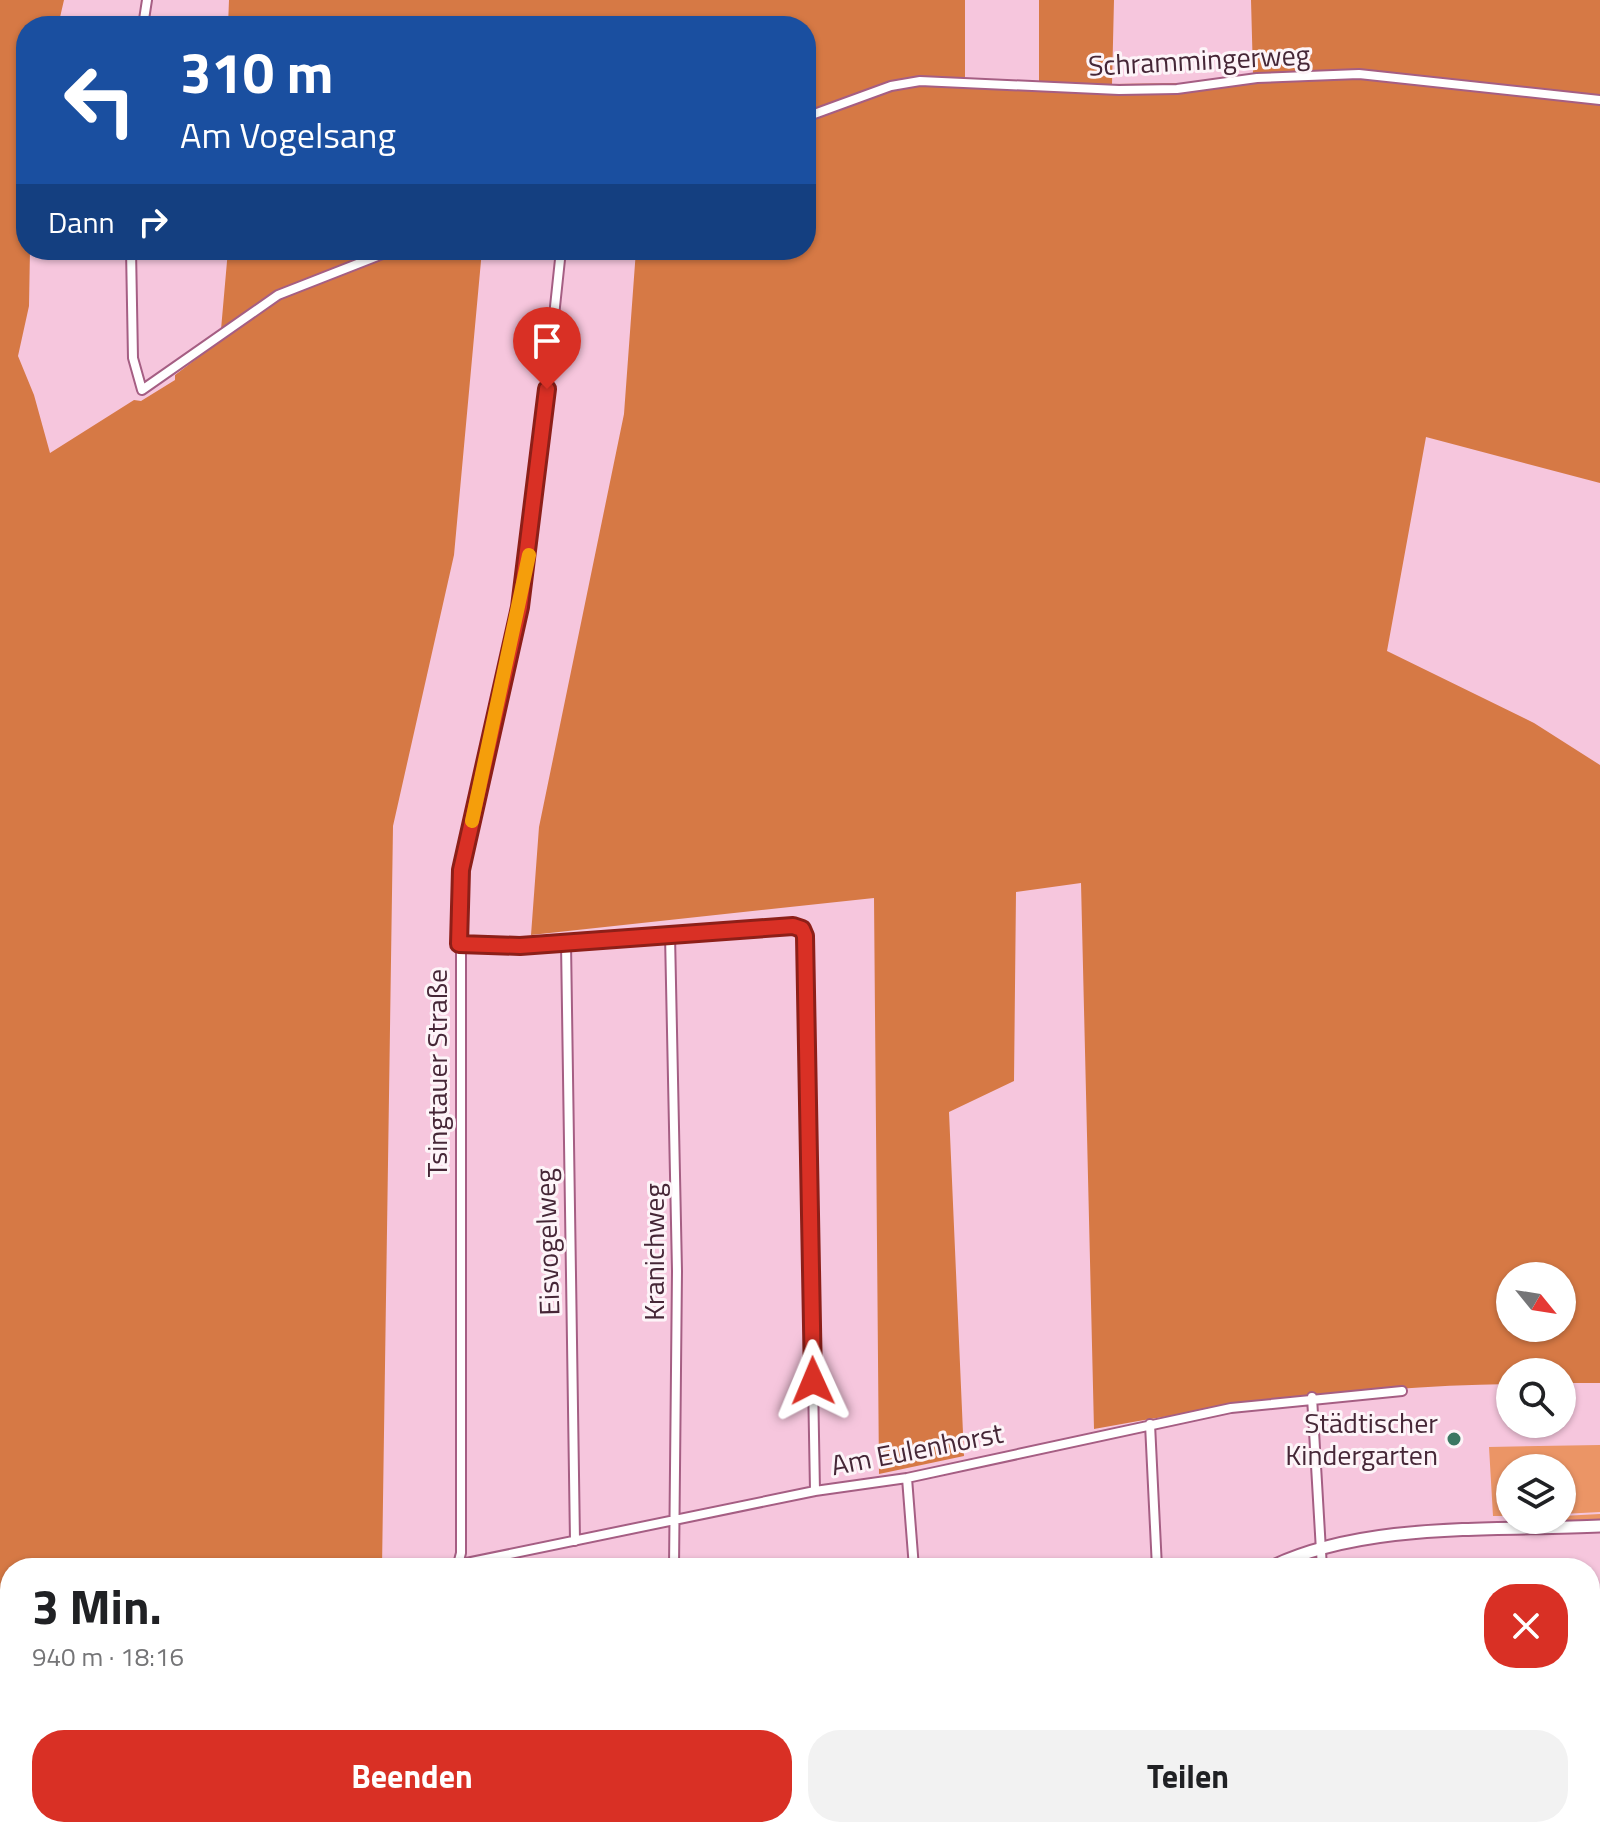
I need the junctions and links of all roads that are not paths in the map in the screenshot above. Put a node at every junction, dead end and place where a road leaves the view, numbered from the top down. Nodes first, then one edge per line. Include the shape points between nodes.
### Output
1 (1600, 100) edge
2 (816, 113) edge
3 (131, 260) edge
4 (367, 260) edge
5 (560, 260) edge
6 (670, 935) junction
7 (566, 943) junction
8 (459, 944) junction
9 (1402, 1391) dead end
10 (1312, 1397) junction
11 (1150, 1424) junction
12 (907, 1478) junction
13 (815, 1491) junction
14 (673, 1520) junction
15 (1600, 1526) edge
16 (575, 1541) junction
17 (1322, 1548) junction
18 (457, 1558) edge
19 (495, 1558) edge
20 (674, 1558) edge
21 (913, 1558) edge
22 (1157, 1558) edge
23 (1296, 1558) edge
24 (1322, 1558) edge

1 - 2 street, Schrammingerweg via 1359,74 1119,90 920,81
3 - 4 street via 133,358 142,390 278,295
5 - 8 street, Tsingtauer Straße via 529,552 461,870
6 - 7 street
6 - 13 street via 802,929
6 - 14 street, Kranichweg via 677,1271
7 - 8 street
7 - 16 street, Eisvogelweg
8 - 18 street, Tsingtauer Straße
9 - 10 street, Am Eulenhorst
10 - 11 street, Am Eulenhorst
10 - 17 street
11 - 12 street, Am Eulenhorst
11 - 22 street
12 - 13 street, Am Eulenhorst
12 - 21 street
13 - 14 street, Am Eulenhorst
14 - 16 street, Am Eulenhorst
14 - 20 street, Kranichweg
15 - 17 street via 1409,1533
16 - 19 street, Am Eulenhorst
17 - 23 street
17 - 24 street

